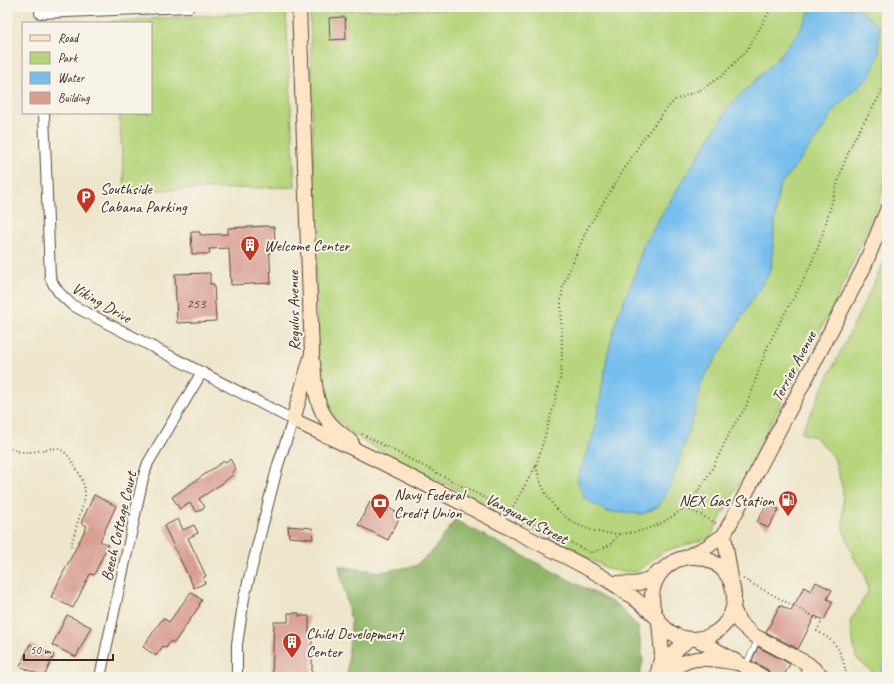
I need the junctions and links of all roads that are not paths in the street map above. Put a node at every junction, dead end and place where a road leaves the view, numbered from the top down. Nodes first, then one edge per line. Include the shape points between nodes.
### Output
1 (189, 7) edge
2 (299, 7) edge
3 (40, 14) edge
4 (44, 114) edge
5 (887, 210) edge
6 (312, 354) junction
7 (202, 372) junction
8 (294, 420) junction
9 (363, 453) junction
10 (722, 530) junction
11 (686, 556) junction
12 (663, 568) junction
13 (737, 580) junction
14 (614, 583) junction
15 (733, 608) junction
16 (658, 620) junction
17 (759, 638) junction
18 (693, 639) junction
19 (808, 664) junction
20 (741, 665) junction
21 (661, 675) edge
22 (100, 677) edge
23 (237, 677) edge
24 (763, 677) edge
25 (801, 677) edge
26 (823, 677) edge

1 - 3 street
2 - 6 street, Regulus Avenue
4 - 7 street, Viking Drive via 50,277 54,287 72,305
5 - 10 street, Terrier Avenue via 864,266
6 - 8 street, Regulus Avenue
6 - 9 street via 316,396 322,410 329,422
7 - 8 street, Viking Drive
7 - 22 street, Beech Cottage Court via 148,463
8 - 9 street, Vanguard Street
8 - 23 street, Regulus Avenue via 278,465 244,598 237,644
9 - 14 street, Vanguard Street
10 - 11 street, Terrier Avenue via 707,547
10 - 13 street
11 - 12 street via 674,560
11 - 13 street via 713,561
12 - 14 street, Vanguard Street via 645,582
12 - 16 street via 652,591 652,605
13 - 15 street
14 - 16 street, Vanguard Street
15 - 17 street via 739,622
15 - 18 street via 728,620 720,629 710,636
16 - 18 street via 668,631
16 - 21 street via 662,654
17 - 19 street
17 - 20 lane
18 - 20 street
18 - 21 street via 679,647 668,658
19 - 25 lane
19 - 26 street
20 - 21 street via 707,658 690,660
20 - 24 street

